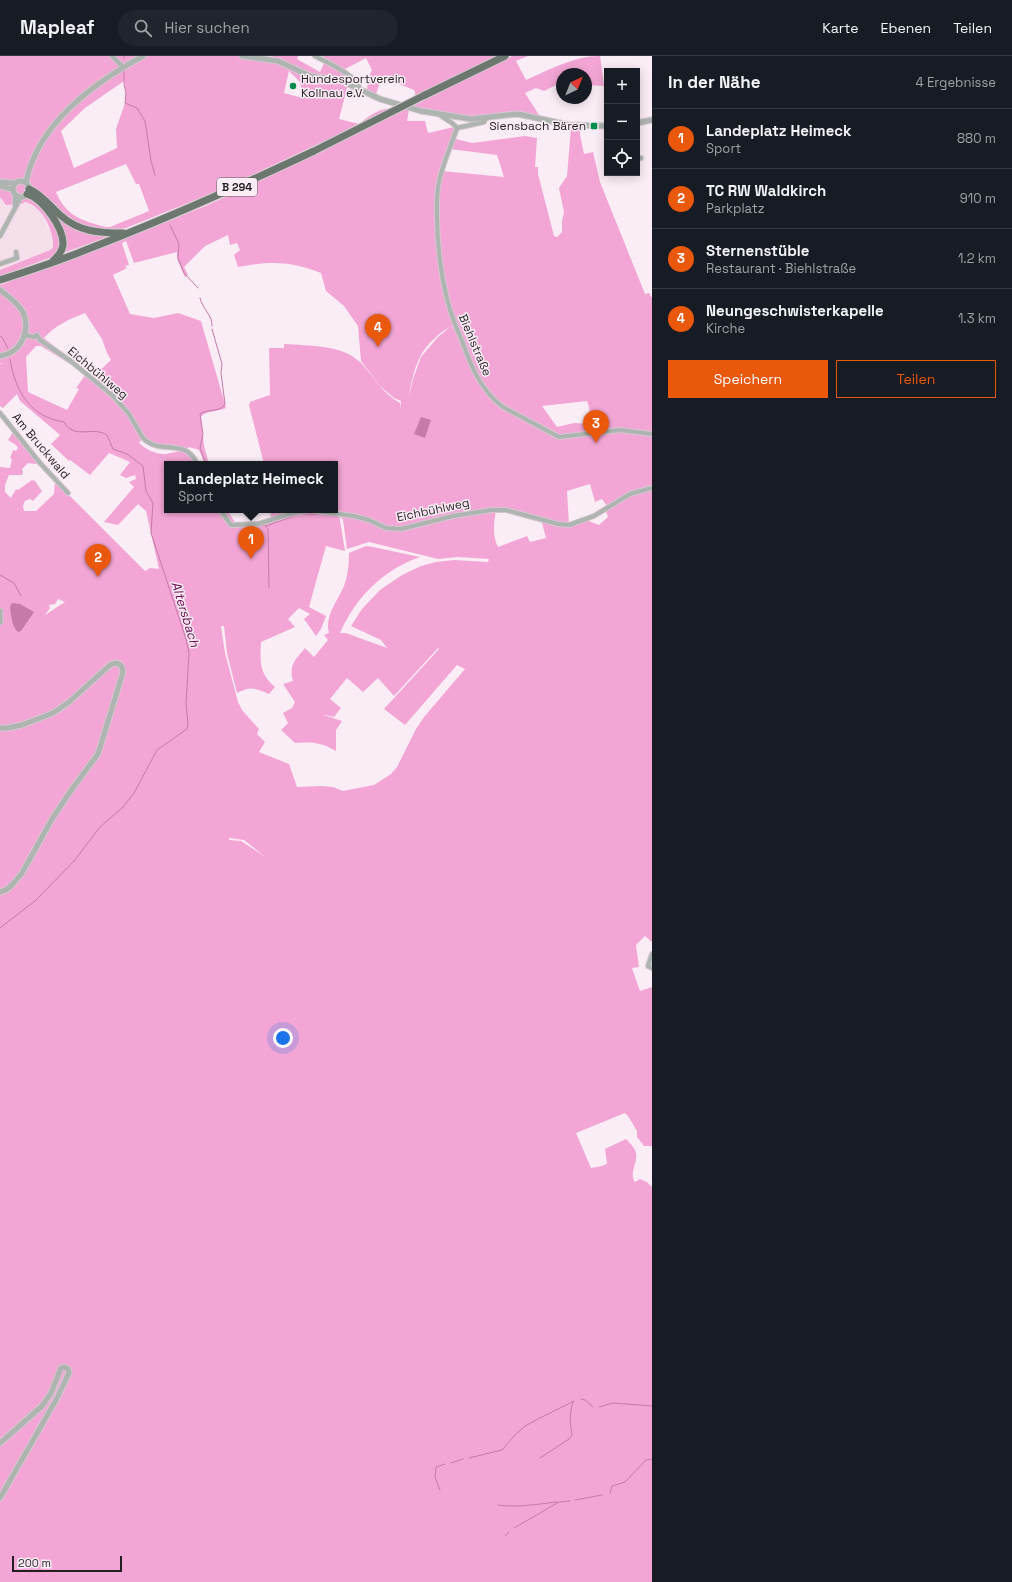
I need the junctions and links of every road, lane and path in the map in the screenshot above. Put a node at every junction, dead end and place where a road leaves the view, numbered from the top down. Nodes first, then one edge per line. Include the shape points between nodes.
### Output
1 (112, 56) edge
2 (143, 56) edge
3 (242, 56) edge
4 (315, 56) edge
5 (505, 56) edge
6 (123, 67) junction
7 (360, 90) junction
8 (438, 114) junction
9 (486, 118) junction
10 (652, 120) edge
11 (640, 122) edge
12 (604, 126) edge
13 (457, 128) junction
14 (0, 182) edge
15 (0, 186) edge
16 (13, 186) junction
17 (23, 190) junction
18 (128, 233) junction
19 (0, 236) edge
20 (16, 252) dead end
21 (53, 262) junction
22 (0, 264) edge
23 (3, 279) edge
24 (0, 290) edge
25 (25, 335) junction
26 (0, 356) edge
27 (0, 413) edge
28 (652, 434) edge
29 (196, 461) edge
30 (652, 488) edge
31 (68, 493) dead end
32 (222, 513) edge
33 (295, 513) edge
34 (332, 513) edge
35 (0, 611) edge
36 (0, 622) edge
37 (0, 728) edge
38 (0, 892) edge
39 (652, 954) edge
40 (652, 968) edge
41 (0, 1443) edge
42 (0, 1498) edge

1 - 6 street
2 - 6 street
3 - 7 street via 278,61 310,76 342,81
4 - 7 street via 355,80
5 - 18 highway, B 294, bridge via 314,151 217,196
6 - 17 street via 76,102 62,117 36,153
7 - 8 street via 401,106
8 - 9 street via 471,119
8 - 13 street via 453,122
9 - 12 street via 518,114 569,125
9 - 13 street via 484,122
10 - 11 street
13 - 28 street, Biehlstraße via 438,188 439,257 455,326 483,387 503,407 559,437 620,430
14 - 16 street
15 - 16 street
16 - 17 street
16 - 17 street
17 - 18 highway via 42,197 68,222 77,227 95,232
17 - 19 street
17 - 21 highway via 50,213 62,239 61,251
18 - 21 highway, B 294
20 - 22 street via 17,258
21 - 23 highway, B 294
24 - 25 street via 16,303 22,312 26,324
25 - 26 street via 14,351
25 - 29 street, Eichbühlweg via 36,335 114,396 147,443 186,450
27 - 31 street, Am Bruckwald
30 - 34 street, Eichbühlweg via 630,494 594,516 569,525 506,510 491,510 401,529 386,528 370,520
32 - 33 street, Eichbühlweg via 231,525 258,524
35 - 36 street
37 - 38 street via 22,725 53,713 110,665 115,663 122,667 123,672 98,754 52,819 22,873 12,885
39 - 40 street via 648,966
41 - 42 street via 42,1406 51,1393 61,1368 68,1369 69,1373 56,1400

